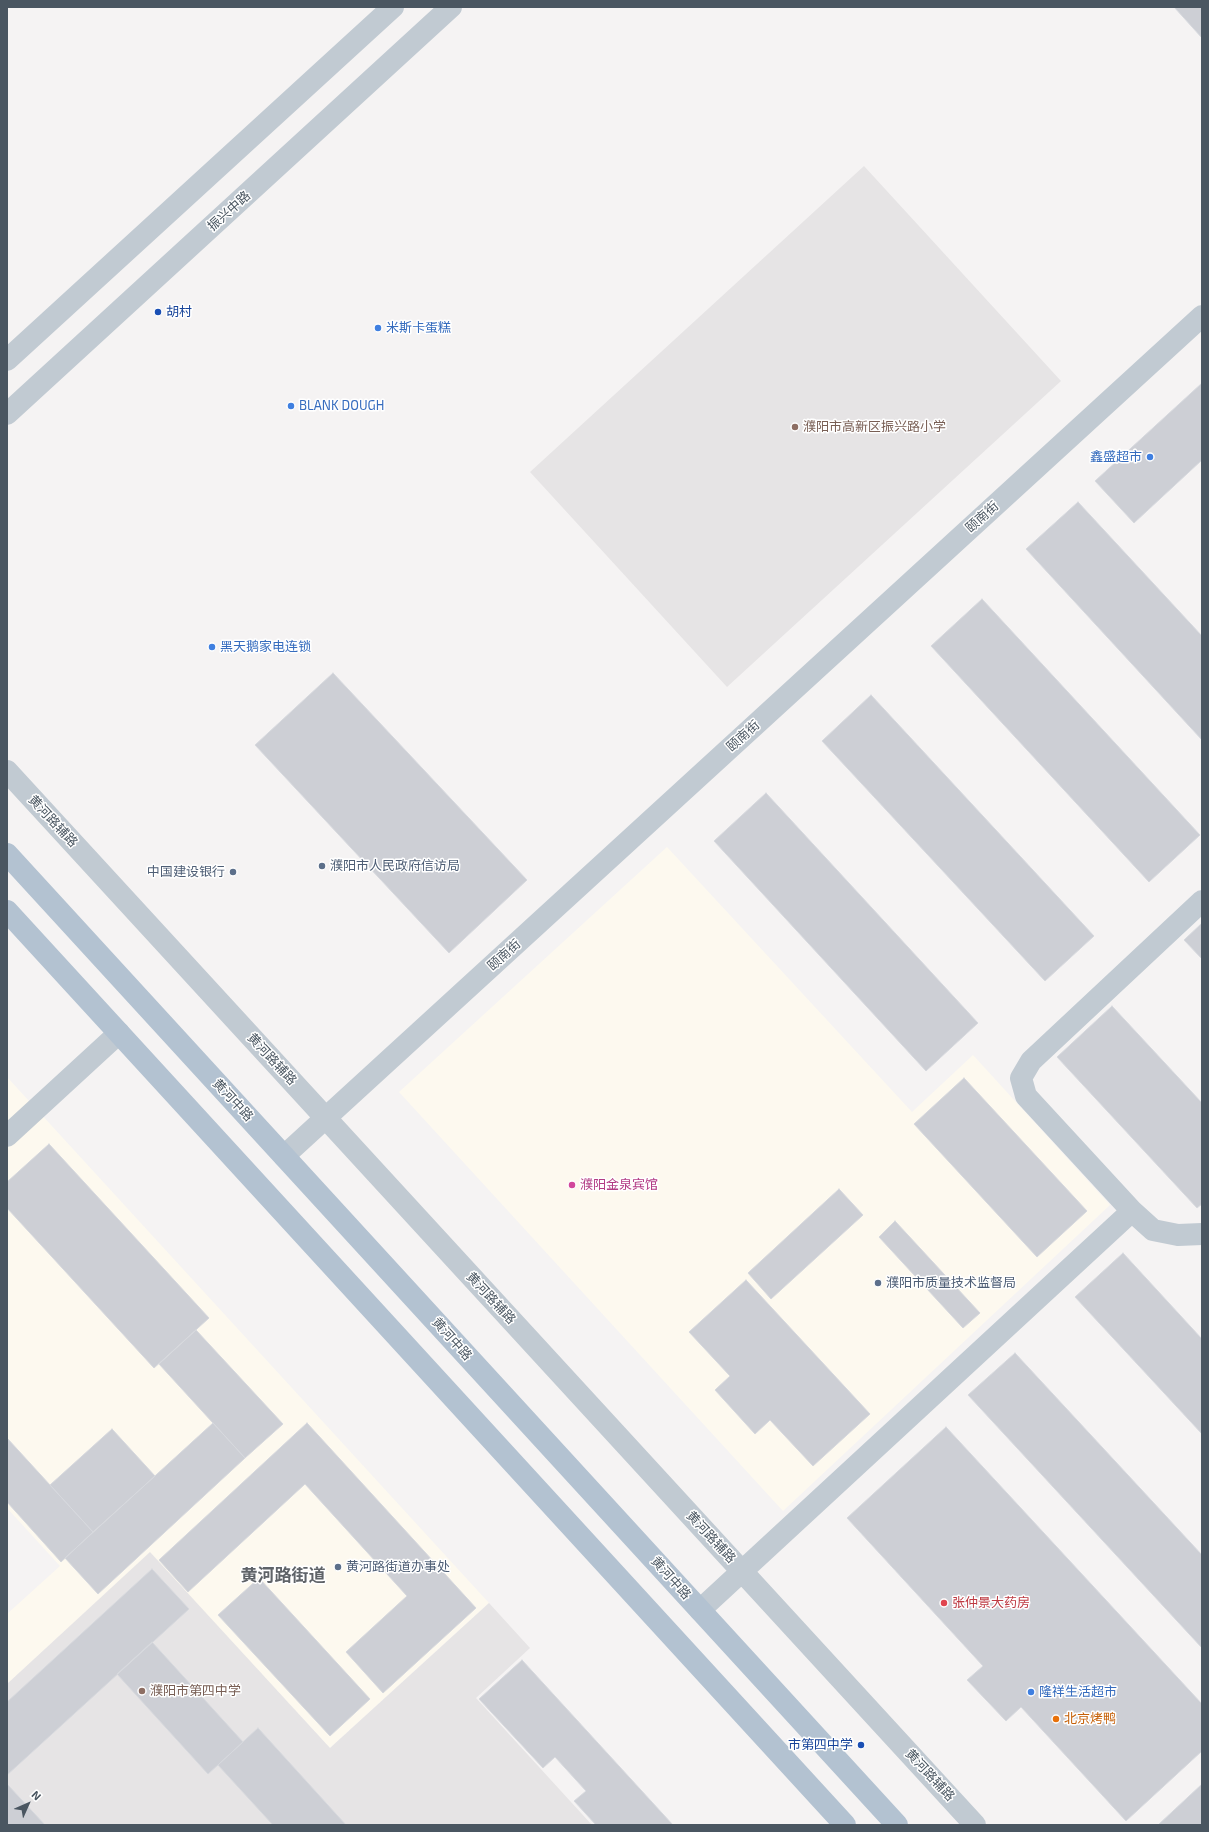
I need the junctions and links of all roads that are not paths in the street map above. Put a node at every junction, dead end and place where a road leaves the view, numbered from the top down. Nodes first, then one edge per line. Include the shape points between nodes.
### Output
1 (392, 7) edge
2 (451, 7) edge
3 (1202, 316) edge
4 (7, 360) edge
5 (7, 414) edge
6 (7, 771) edge
7 (7, 854) edge
8 (1202, 901) edge
9 (7, 911) edge
10 (119, 1033) junction
11 (326, 1118) junction
12 (7, 1136) edge
13 (284, 1156) junction
14 (1132, 1210) junction
15 (1202, 1234) edge
16 (742, 1571) junction
17 (700, 1610) junction
18 (845, 1825) edge
19 (897, 1825) edge
20 (975, 1825) edge

1 - 4 street
2 - 5 street, 振兴中路
3 - 11 street, 颐南街
6 - 11 street, 黄河路辅路
7 - 13 main road, 黄河中路
8 - 14 street via 1030,1061 1021,1078 1026,1096
9 - 10 main road
10 - 12 street
10 - 18 main road
11 - 13 street, 颐南街
11 - 16 street, 黄河路辅路
13 - 17 main road, 黄河中路
14 - 15 street via 1153,1230 1178,1235
14 - 16 street
16 - 17 street
16 - 20 street, 黄河路辅路
17 - 19 main road, 黄河中路

